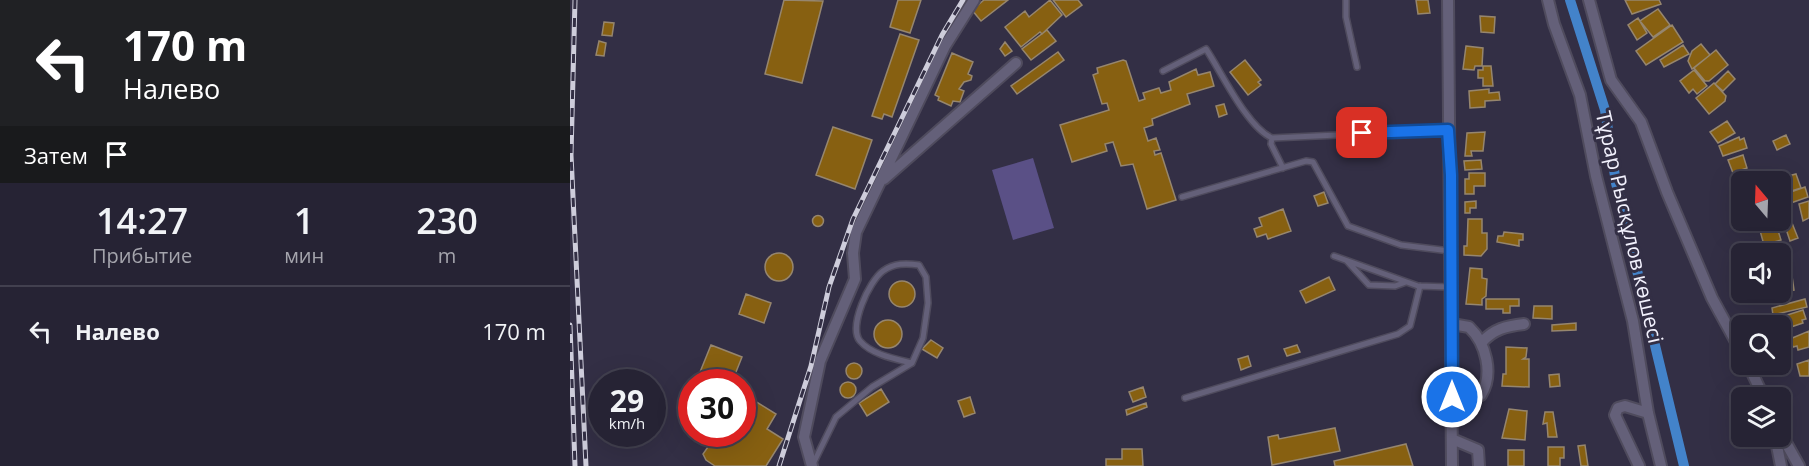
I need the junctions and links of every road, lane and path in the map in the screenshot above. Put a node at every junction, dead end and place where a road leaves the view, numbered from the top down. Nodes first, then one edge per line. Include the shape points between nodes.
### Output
1 (974, 0) edge
2 (1346, 0) edge
3 (1448, 0) edge
4 (1548, 0) edge
5 (1589, 0) edge
6 (1016, 63) dead end
7 (1357, 68) dead end
8 (1163, 71) dead end
9 (1448, 130) junction
10 (1272, 138) junction
11 (1283, 168) junction
12 (881, 181) junction
13 (1182, 197) dead end
14 (1451, 251) junction
15 (1334, 256) dead end
16 (1346, 260) junction
17 (1406, 282) junction
18 (1420, 286) junction
19 (1452, 287) junction
20 (1452, 324) junction
21 (1524, 324) dead end
22 (1731, 333) edge
23 (1482, 342) junction
24 (912, 363) junction
25 (1452, 397) junction
26 (1185, 398) dead end
27 (1648, 413) junction
28 (1452, 439) junction
29 (1777, 447) edge
30 (1788, 447) edge
31 (812, 466) edge
32 (1452, 466) edge
33 (1479, 466) edge
34 (1639, 466) edge
35 (1661, 466) edge
36 (1781, 466) edge
37 (1799, 466) edge

1 - 12 street via 945,46
2 - 7 lane
3 - 9 street
4 - 27 street, Тұрар Рысқұлов көшесі via 1580,95 1633,321
5 - 22 street via 1611,80 1641,122 1712,298
6 - 12 street
8 - 10 lane via 1206,50 1248,116
9 - 10 lane
9 - 14 street
10 - 11 lane via 1271,144
11 - 13 lane
11 - 14 lane via 1313,162 1348,226 1358,231 1401,245
12 - 31 street via 856,232 855,279 820,361 804,436
14 - 19 street
15 - 16 lane
16 - 17 lane
16 - 17 lane via 1369,285 1395,286
17 - 18 lane
18 - 19 lane
18 - 26 lane via 1410,326 1398,334
19 - 20 street
20 - 23 street via 1469,327
20 - 25 street
21 - 23 street via 1490,333
23 - 25 street via 1486,387 1481,395 1470,399
24 - 24 lane via 922,338 928,303 926,277 919,265 904,262 884,270 871,284 855,328 858,340 866,346
24 - 31 lane via 865,392 836,417
25 - 28 street
27 - 34 street via 1625,406 1618,408 1615,415
27 - 35 street, Тұрар Рысқұлов көшесі
28 - 32 street
28 - 33 street via 1478,450
29 - 36 street
30 - 37 street

